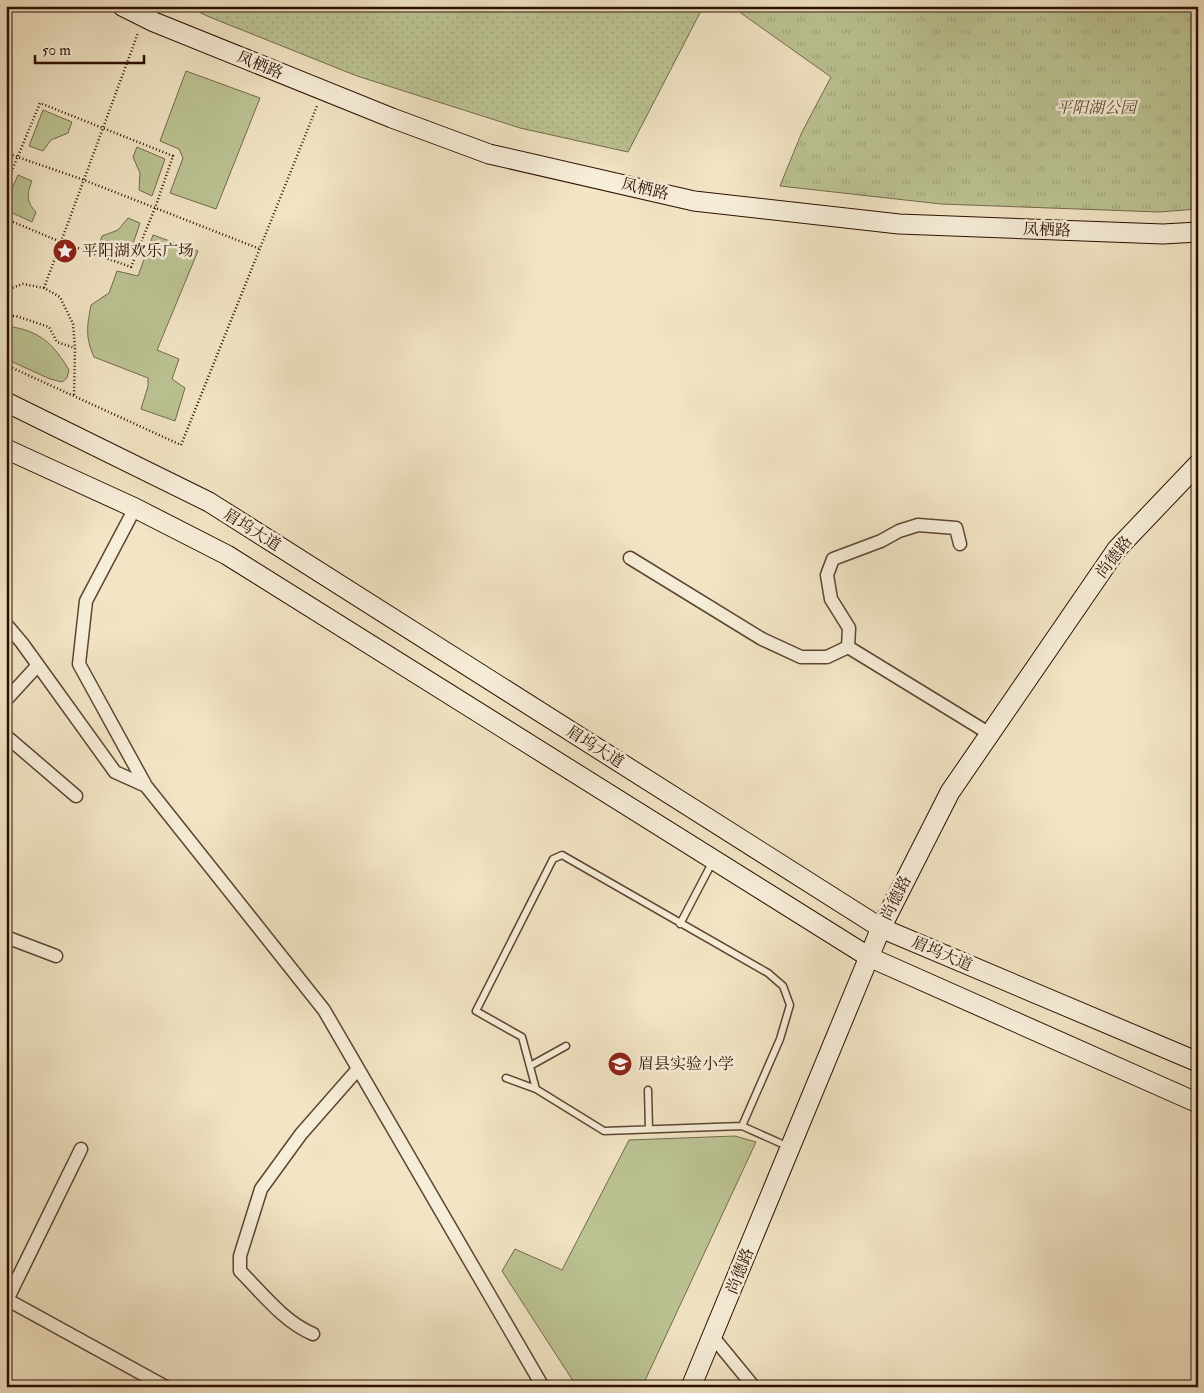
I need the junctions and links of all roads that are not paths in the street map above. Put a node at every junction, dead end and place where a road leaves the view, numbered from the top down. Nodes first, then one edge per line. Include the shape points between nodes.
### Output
1 (122, 6) edge
2 (1198, 232) edge
3 (6, 402) edge
4 (6, 449) edge
5 (1198, 464) edge
6 (135, 508) junction
7 (960, 544) dead end
8 (630, 558) dead end
9 (6, 624) edge
10 (848, 647) junction
11 (38, 665) junction
12 (6, 700) edge
13 (990, 734) junction
14 (6, 736) edge
15 (146, 786) junction
16 (76, 796) dead end
17 (713, 860) junction
18 (680, 924) junction
19 (881, 928) junction
20 (6, 937) edge
21 (56, 956) dead end
22 (869, 957) junction
23 (566, 1046) dead end
24 (1198, 1062) edge
25 (530, 1066) junction
26 (358, 1069) junction
27 (506, 1078) dead end
28 (536, 1089) junction
29 (648, 1090) dead end
30 (1198, 1102) edge
31 (742, 1126) junction
32 (649, 1129) junction
33 (790, 1148) junction
34 (81, 1149) dead end
35 (7, 1300) edge
36 (313, 1334) dead end
37 (713, 1337) junction
38 (540, 1386) edge
39 (166, 1387) edge
40 (691, 1387) edge
41 (754, 1387) edge

1 - 2 main road, 凤栖路 via 392,118 489,154 694,201 899,224 1163,234
3 - 19 main road, 眉坞大道 via 209,502
4 - 6 main road, 眉坞大道
5 - 13 main road, 尚德路 via 1117,549
6 - 15 street via 86,601 79,664
6 - 17 main road, 眉坞大道 via 227,555
7 - 10 street via 956,528 918,525 833,559 827,575 831,599 849,628
8 - 10 street via 762,639 801,657 827,657
9 - 11 street
10 - 13 street
11 - 12 street
11 - 15 street via 115,772
13 - 19 main road, 尚德路 via 950,792
14 - 16 street
15 - 26 street via 324,1010
17 - 18 lane
17 - 22 main road, 眉坞大道
18 - 25 lane via 562,855 553,859 476,1011 522,1037
18 - 31 lane via 768,973 783,986 790,1005 780,1039
19 - 22 main road, 尚德路
19 - 24 main road, 眉坞大道
20 - 21 street
22 - 30 main road, 眉坞大道
22 - 33 main road, 尚德路
23 - 25 lane
25 - 28 lane
26 - 36 street via 301,1134 261,1189 240,1256 240,1271 283,1314
26 - 38 street
27 - 28 lane
28 - 32 lane via 604,1131
29 - 32 lane
31 - 32 lane
31 - 33 lane
33 - 37 main road, 尚德路
34 - 35 street
35 - 39 street
37 - 40 main road, 尚德路
37 - 41 street

